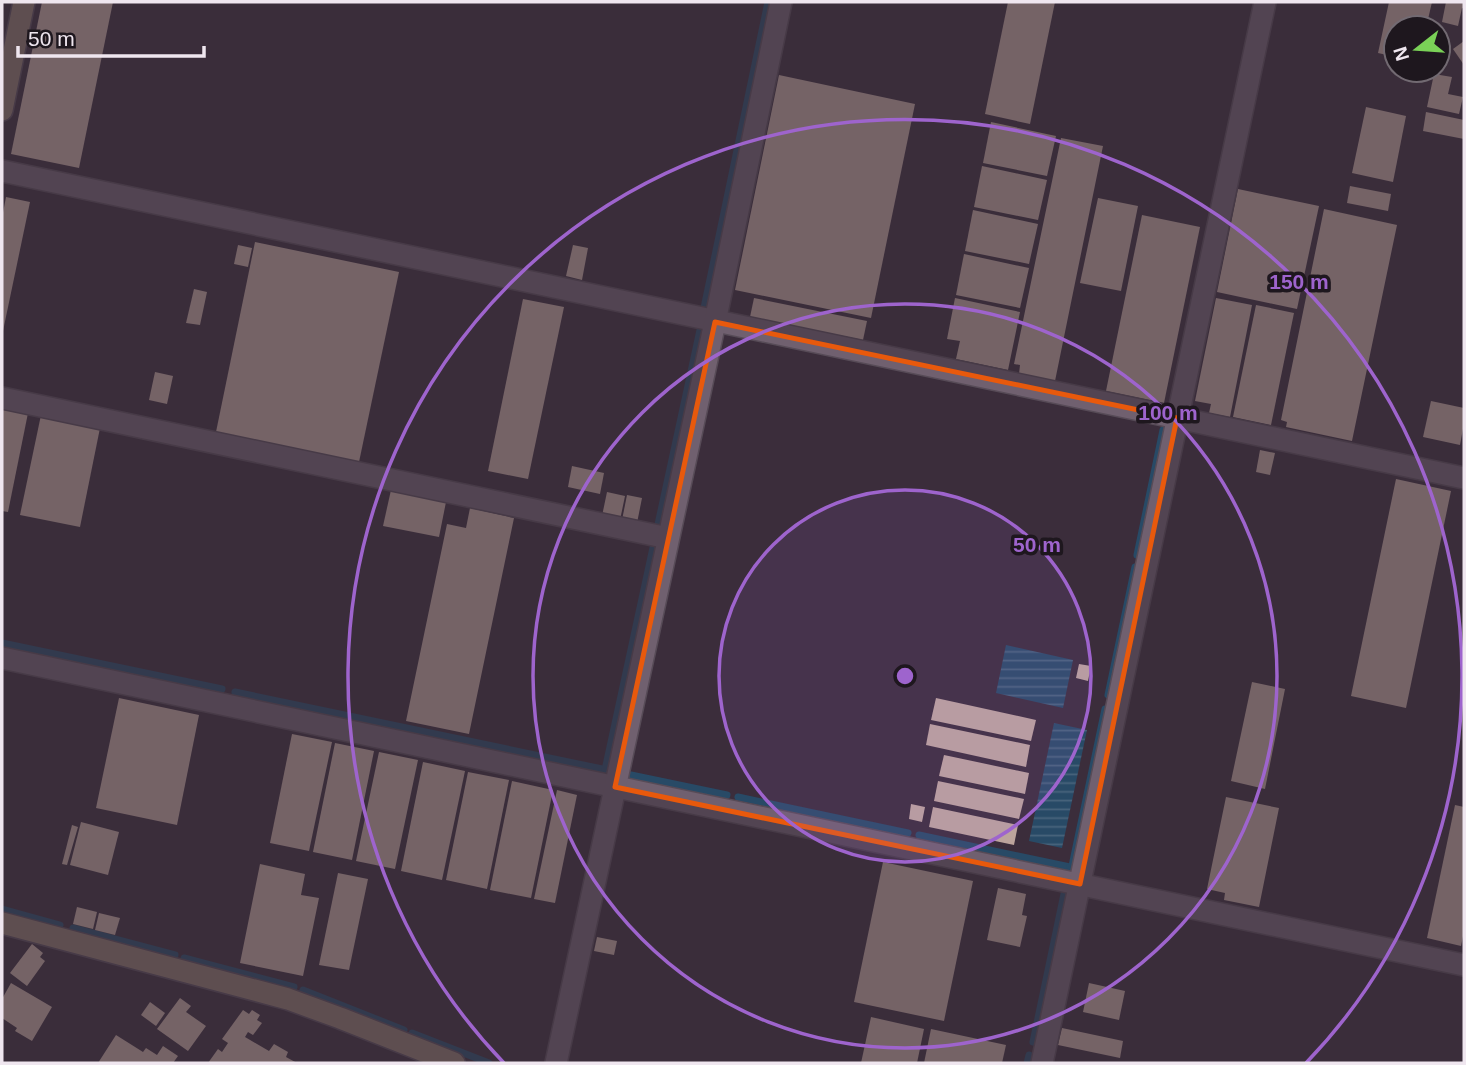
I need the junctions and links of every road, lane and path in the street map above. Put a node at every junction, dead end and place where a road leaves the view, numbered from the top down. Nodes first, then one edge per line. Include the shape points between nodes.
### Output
1 (24, 2) edge
2 (781, 2) edge
3 (1265, 2) edge
4 (2, 110) edge
5 (2, 171) edge
6 (715, 322) junction
7 (2, 398) edge
8 (1177, 418) junction
9 (1464, 478) edge
10 (668, 538) junction
11 (2, 658) edge
12 (615, 787) junction
13 (1080, 884) junction
14 (2, 922) edge
15 (1464, 965) edge
16 (454, 1063) edge
17 (556, 1063) edge
18 (1042, 1063) edge

1 - 4 street
2 - 6 street
3 - 8 street
5 - 6 street
6 - 8 street
6 - 10 street
7 - 10 street
8 - 9 street
8 - 13 street
10 - 12 street
11 - 12 street
12 - 13 street
12 - 17 street
13 - 15 street
13 - 18 street
14 - 16 street via 288,999

